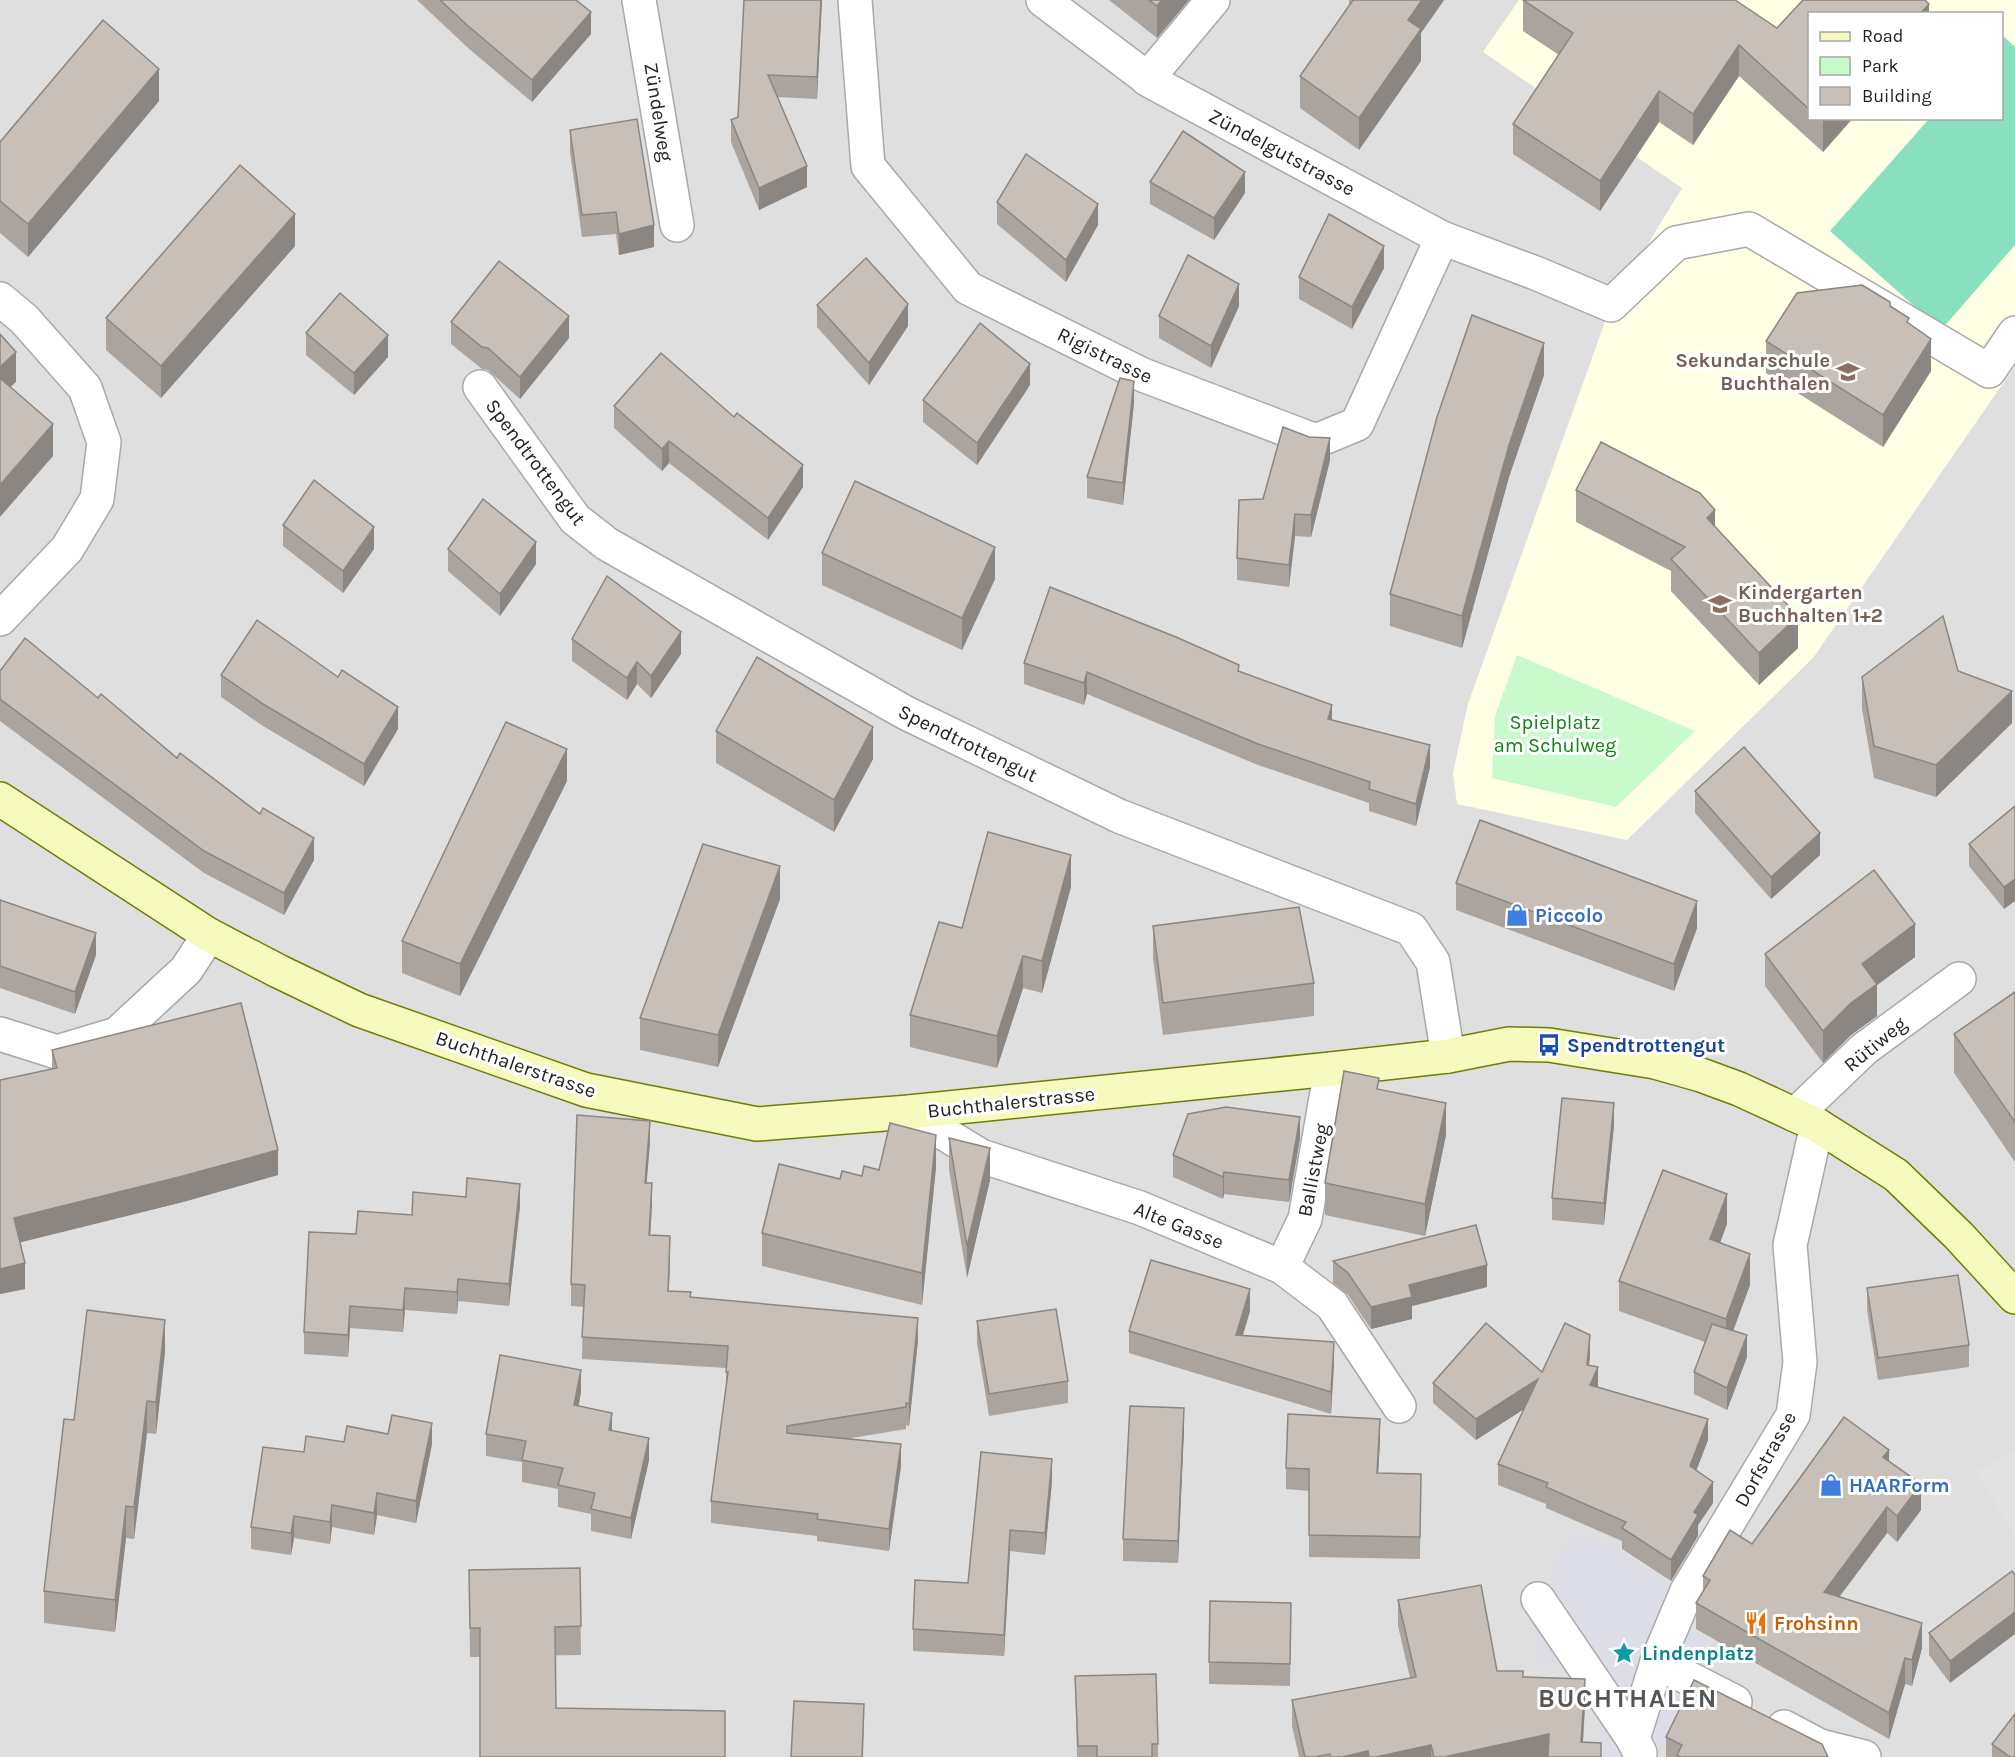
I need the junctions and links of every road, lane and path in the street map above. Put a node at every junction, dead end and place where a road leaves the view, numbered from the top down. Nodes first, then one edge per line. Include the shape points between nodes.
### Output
1 (639, 0) edge
2 (855, 0) edge
3 (1043, 0) edge
4 (1214, 0) edge
5 (1147, 79) junction
6 (677, 225) dead end
7 (1442, 238) junction
8 (0, 299) edge
9 (2015, 333) edge
10 (480, 387) dead end
11 (0, 619) edge
12 (0, 799) edge
13 (209, 935) junction
14 (1959, 979) dead end
15 (0, 1034) edge
16 (1448, 1056) junction
17 (1331, 1069) junction
18 (909, 1112) junction
19 (1806, 1120) junction
20 (1282, 1267) junction
21 (2015, 1297) edge
22 (1399, 1406) dead end
23 (1538, 1599) dead end
24 (1657, 1662) junction
25 (1638, 1748) edge
26 (1864, 1757) edge

1 - 6 street, Zündelweg
2 - 7 street, Rigistrasse via 867,166 968,288 1143,375 1316,441 1357,424
3 - 5 street, Zündelgutstrasse
4 - 5 street
5 - 7 street, Zündelgutstrasse
7 - 9 street, Zündelgutstrasse via 1611,305 1676,243 1749,229 1989,371
8 - 11 street via 24,319 85,388 104,442 97,499 67,549
10 - 16 street, Spendtrottengut via 575,519 607,544 906,713 1109,811 1411,929 1433,962
12 - 13 street, Buchthalerstrasse
13 - 15 street via 186,970 117,1034 57,1052
13 - 18 street, Buchthalerstrasse via 359,1010 586,1090 757,1124
14 - 19 street, Rütiweg via 1864,1049
16 - 17 street, Buchthalerstrasse
16 - 19 street, Buchthalerstrasse via 1509,1044 1549,1045 1655,1062 1739,1089
17 - 18 street, Buchthalerstrasse
17 - 20 street, Ballistweg via 1305,1220
18 - 20 street, Alte Gasse via 981,1156 1140,1208
19 - 21 street, Buchthalerstrasse via 1896,1175
19 - 24 street, Dorfstrasse via 1790,1245 1800,1362 1793,1415 1687,1591
20 - 22 street, Alte Gasse via 1332,1305
23 - 25 street
24 - 25 street, Dorfstrasse
24 - 26 street via 1820,1746

